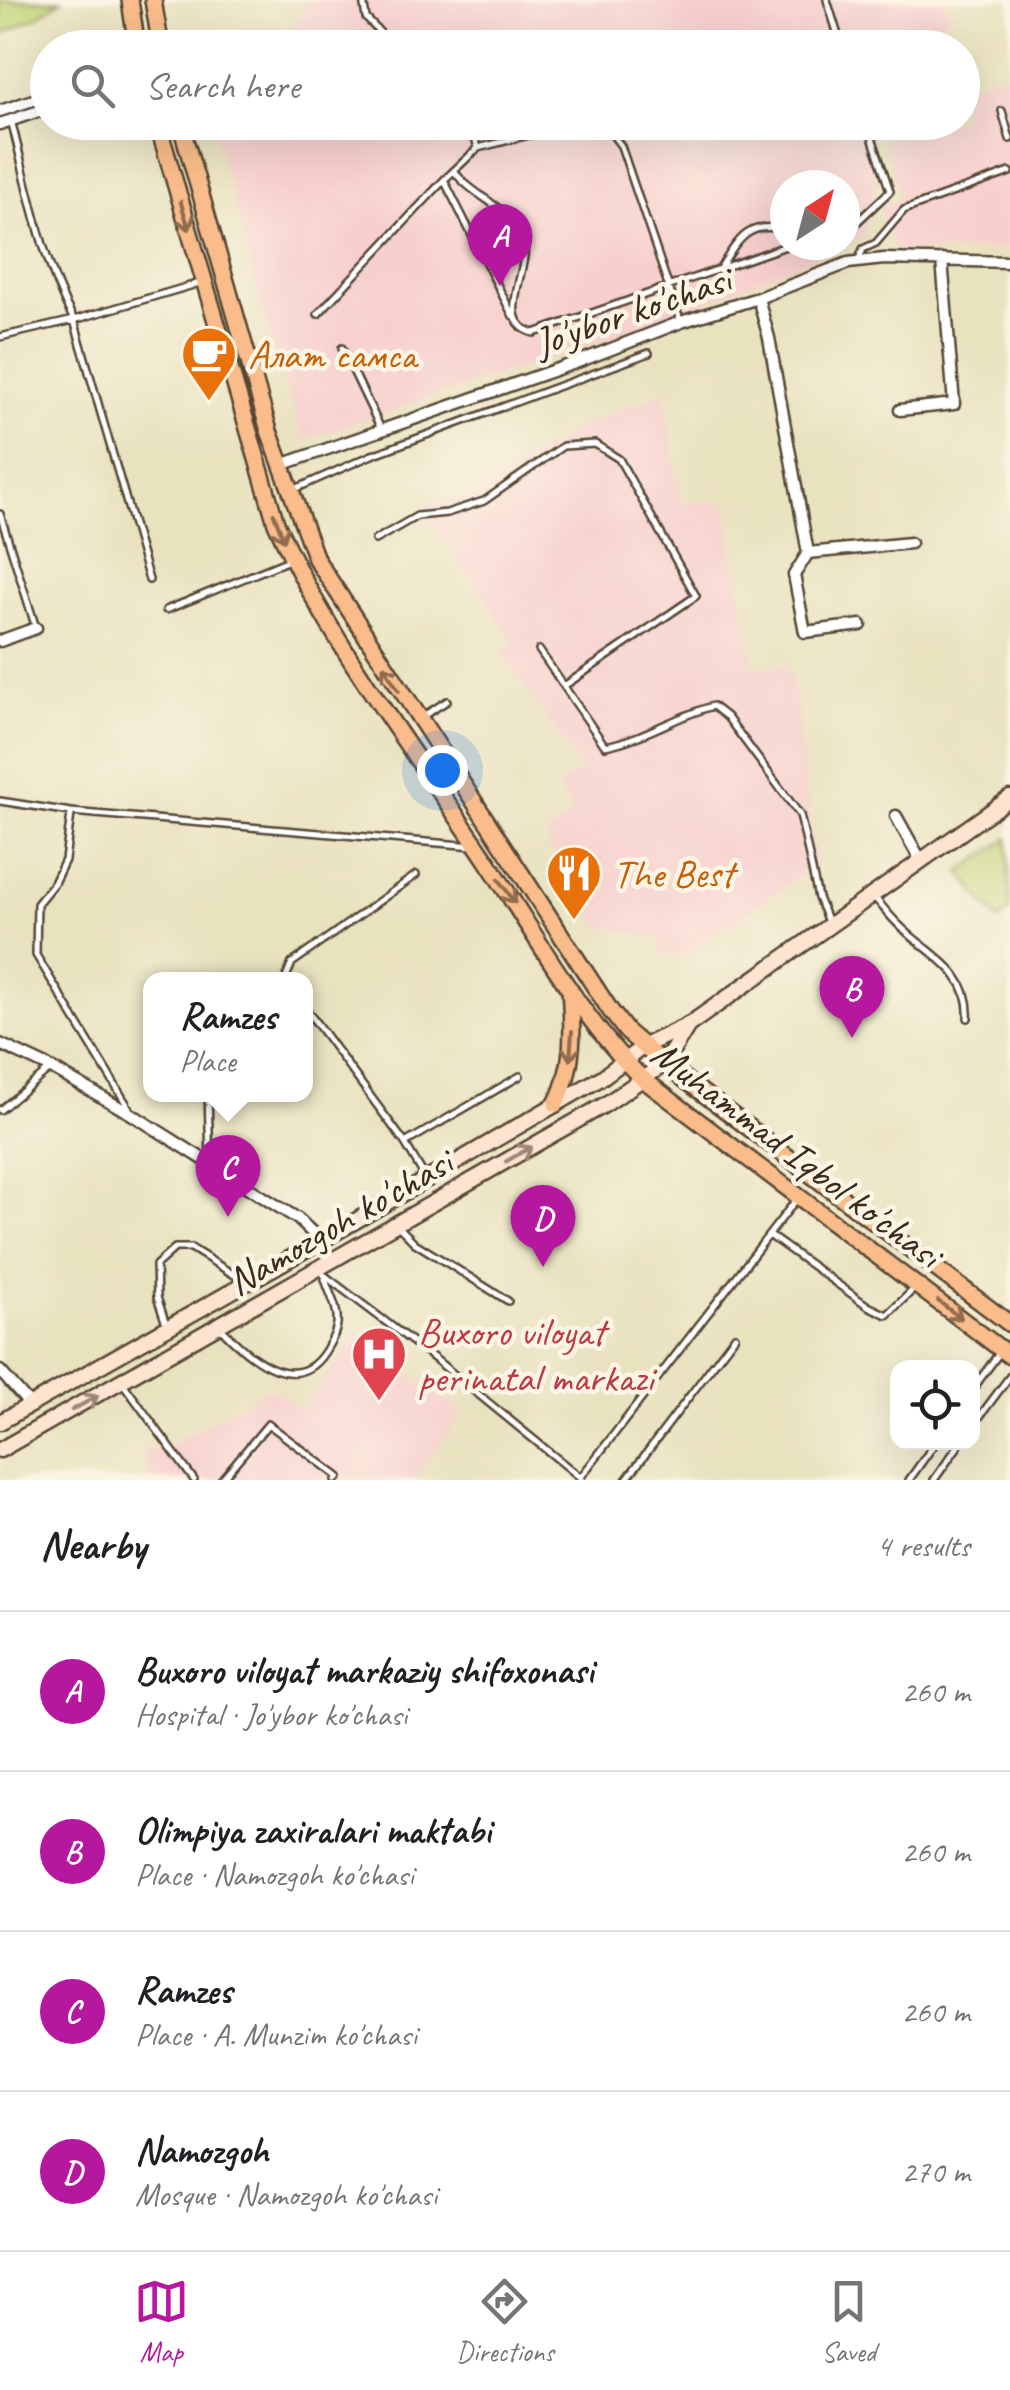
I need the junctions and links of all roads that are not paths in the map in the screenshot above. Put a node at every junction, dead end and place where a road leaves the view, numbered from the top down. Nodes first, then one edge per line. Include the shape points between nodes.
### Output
1 (130, 0) edge
2 (153, 0) edge
3 (363, 0) edge
4 (827, 0) edge
5 (135, 30) edge
6 (158, 30) edge
7 (378, 30) edge
8 (836, 30) edge
9 (30, 101) edge
10 (0, 111) edge
11 (1002, 112) dead end
12 (30, 114) edge
13 (6, 122) edge
14 (1010, 139) edge
15 (162, 140) edge
16 (185, 140) edge
17 (476, 140) edge
18 (509, 140) edge
19 (617, 140) edge
20 (873, 140) edge
21 (478, 148) junction
22 (455, 172) junction
23 (1010, 172) edge
24 (444, 180) junction
25 (860, 219) edge
26 (770, 226) edge
27 (770, 252) edge
28 (942, 260) junction
29 (858, 262) junction
30 (1010, 262) edge
31 (719, 270) junction
32 (205, 282) junction
33 (669, 288) junction
34 (758, 298) junction
35 (318, 314) dead end
36 (74, 320) junction
37 (517, 322) junction
38 (681, 322) junction
39 (0, 338) edge
40 (342, 348) dead end
41 (649, 353) dead end
42 (900, 410) dead end
43 (381, 429) junction
44 (281, 465) junction
45 (290, 492) junction
46 (0, 514) edge
47 (375, 540) dead end
48 (910, 543) dead end
49 (808, 554) junction
50 (292, 559) junction
51 (149, 580) dead end
52 (166, 610) dead end
53 (861, 625) dead end
54 (36, 628) joint
55 (0, 641) edge
56 (539, 650) dead end
57 (564, 686) junction
58 (447, 701) dead end
59 (418, 719) junction
60 (1010, 798) edge
61 (0, 801) edge
62 (71, 812) junction
63 (896, 816) dead end
64 (477, 846) junction
65 (922, 861) junction
66 (416, 876) dead end
67 (872, 895) junction
68 (829, 925) junction
69 (288, 972) edge
70 (569, 986) junction
71 (968, 1018) dead end
72 (313, 1019) edge
73 (690, 1024) junction
74 (0, 1044) edge
75 (644, 1046) junction
76 (622, 1060) junction
77 (664, 1064) junction
78 (51, 1068) junction
79 (520, 1076) dead end
80 (644, 1080) junction
81 (208, 1102) edge
82 (556, 1104) junction
83 (0, 1110) edge
84 (133, 1115) junction
85 (405, 1143) junction
86 (210, 1164) junction
87 (426, 1179) junction
88 (799, 1196) junction
89 (396, 1225) junction
90 (769, 1235) junction
91 (321, 1241) junction
92 (323, 1272) junction
93 (246, 1283) junction
94 (918, 1286) junction
95 (508, 1301) dead end
96 (1010, 1324) edge
97 (220, 1327) junction
98 (167, 1328) junction
99 (734, 1336) dead end
100 (1006, 1353) edge
101 (0, 1371) edge
102 (1010, 1376) edge
103 (980, 1381) edge
104 (122, 1382) junction
105 (30, 1405) junction
106 (980, 1417) edge
107 (6, 1419) edge
108 (15, 1442) junction
109 (0, 1450) edge
110 (930, 1450) edge
111 (956, 1450) edge
112 (582, 1479) edge
113 (194, 1480) edge
114 (221, 1480) edge
115 (336, 1480) edge
116 (626, 1480) edge
117 (909, 1480) edge
118 (934, 1480) edge

1 - 5 main road
2 - 6 main road
3 - 7 lane via 366,18
4 - 8 lane
9 - 10 street
11 - 14 lane
12 - 13 street
13 - 36 lane
15 -> 32 main road, Muhammad Iqbol ko'chasi
16 - 44 main road, Muhammad Iqbol ko'chasi
17 - 21 lane
18 - 21 lane
19 - 33 lane
20 - 25 lane via 890,191
21 - 22 lane
22 - 24 lane
22 - 37 lane via 524,238 513,309
23 - 29 lane via 904,210
24 - 35 lane
24 - 37 lane
26 - 31 lane via 750,230
27 - 31 lane
28 - 29 street, Jo'ybor ko'chasi
28 - 30 street, Jo'ybor ko'chasi
28 - 42 street via 954,404
29 - 34 street, Jo'ybor ko'chasi
31 - 33 lane
32 - 36 lane
32 -> 50 main road, Muhammad Iqbol ko'chasi
33 - 37 lane via 534,333
33 - 38 lane
34 - 38 street, Jo'ybor ko'chasi
34 - 49 street
36 - 39 lane
36 - 51 lane
38 - 43 street, Jo'ybor ko'chasi
40 - 43 lane
41 - 45 lane
43 - 44 street, Jo'ybor ko'chasi
44 - 45 main road, Muhammad Iqbol ko'chasi
59 -> 45 main road, Muhammad Iqbol ko'chasi via 316,559
46 - 54 lane
47 - 57 lane via 417,516 484,501 563,446 595,444 619,459 696,596
48 - 49 street
49 - 53 street via 794,575 805,632
50 - 52 lane
50 - 64 main road, Muhammad Iqbol ko'chasi
54 - 55 street
56 - 57 lane
57 - 68 lane via 606,746 713,706 727,717 800,815
58 - 59 lane
59 - 75 main road, Muhammad Iqbol ko'chasi via 610,1010
60 - 65 main road, Namozgoh ko'chasi
61 - 62 lane
62 - 64 lane
62 - 84 lane via 65,860 37,904 36,954
63 - 65 street
64 -> 70 main road, Muhammad Iqbol ko'chasi
65 - 67 main road, Namozgoh ko'chasi
66 - 69 lane
67 - 68 main road, Namozgoh ko'chasi
67 - 71 lane via 957,974 969,1000
68 - 73 main road, Namozgoh ko'chasi
70 - 76 main road, Muhammad Iqbol ko'chasi
70 -> 82 main road via 570,1068
72 - 85 lane
73 - 75 main road, Namozgoh ko'chasi
73 - 77 main road, Namozgoh ko'chasi
74 - 78 street
75 - 76 main road, Namozgoh ko'chasi
75 - 77 main road, Muhammad Iqbol ko'chasi
76 - 80 main road, Muhammad Iqbol ko'chasi
76 - 82 main road, Namozgoh ko'chasi
77 - 80 main road, Namozgoh ko'chasi
77 - 96 main road, Muhammad Iqbol ko'chasi
78 - 83 lane
78 - 84 street
79 - 85 lane
80 - 88 main road, Muhammad Iqbol ko'chasi
89 -> 80 main road, Namozgoh ko'chasi
81 - 86 lane
82 - 87 main road, Namozgoh ko'chasi
84 - 86 street
85 - 87 lane
86 - 91 street
87 - 91 main road, Namozgoh ko'chasi
88 - 90 lane
88 - 94 main road, Muhammad Iqbol ko'chasi
89 - 92 main road, Namozgoh ko'chasi
89 - 95 lane
90 - 94 lane via 887,1315
90 - 112 lane
91 - 93 main road, Namozgoh ko'chasi
92 - 97 main road, Namozgoh ko'chasi
92 - 97 lane via 338,1324 312,1367 298,1373 268,1367
92 - 112 lane
93 - 98 main road, Namozgoh ko'chasi
93 - 98 lane via 191,1248 174,1248 156,1265
94 -> 100 main road, Muhammad Iqbol ko'chasi
97 - 104 main road, Namozgoh ko'chasi
98 - 105 main road, Namozgoh ko'chasi
99 - 116 lane
100 - 103 lane
101 - 105 street
102 - 106 lane
108 -> 104 main road, Namozgoh ko'chasi
104 - 113 lane
105 - 107 main road, Namozgoh ko'chasi
107 - 108 main road
108 - 109 main road, Namozgoh ko'chasi
110 - 117 lane
111 - 118 lane
114 - 115 lane via 268,1424

